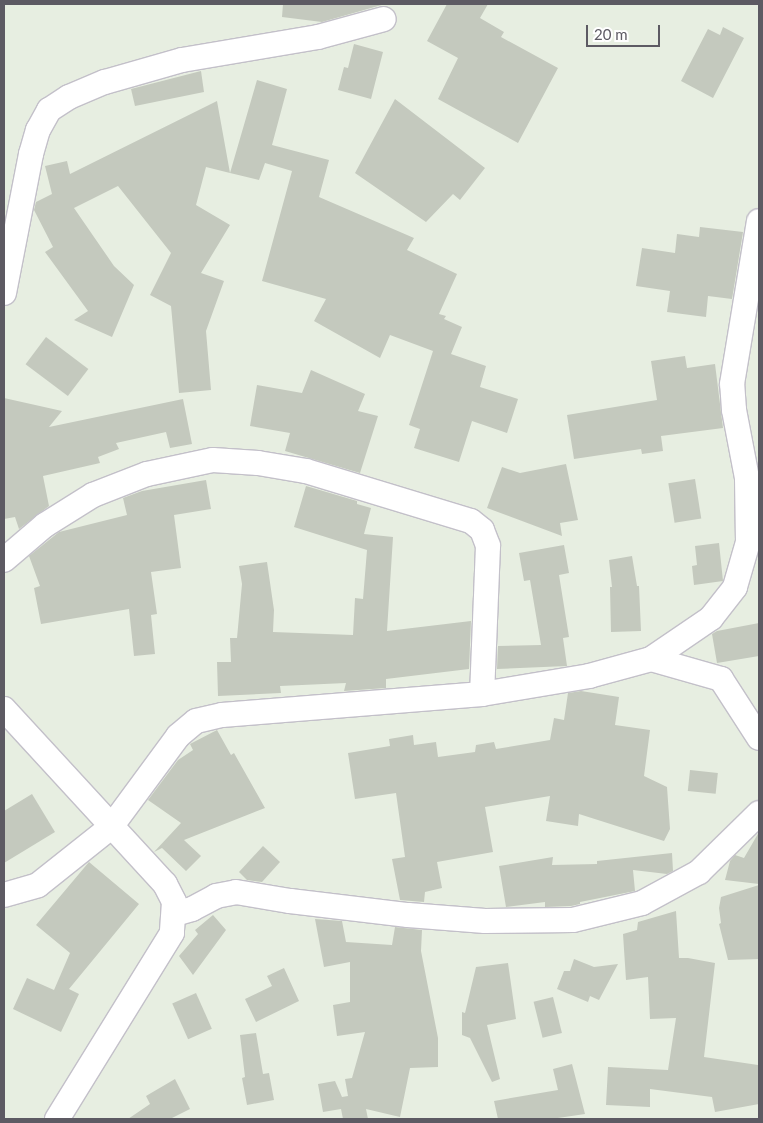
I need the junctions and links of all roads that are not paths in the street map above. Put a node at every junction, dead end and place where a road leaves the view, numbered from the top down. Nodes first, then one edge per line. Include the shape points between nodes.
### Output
1 (384, 19) dead end
2 (759, 221) edge
3 (4, 294) edge
4 (753, 475) edge
5 (4, 560) edge
6 (651, 659) junction
7 (482, 694) junction
8 (4, 709) edge
9 (759, 738) edge
10 (759, 813) edge
11 (111, 827) junction
12 (4, 895) edge
13 (175, 914) junction
14 (57, 1119) edge

1 - 3 street via 318,37 182,60 105,82 69,97 49,110 38,130 32,154
2 - 4 street via 732,384 734,410
4 - 6 street via 748,542 735,587 711,618
5 - 7 street via 45,525 93,496 147,474 213,460 306,471 471,521 482,530 488,546
6 - 7 street via 589,676
6 - 9 street via 721,679
7 - 11 street via 222,715 196,721 178,736
8 - 11 street
10 - 13 street via 699,872 642,902 573,920 485,921 408,915 236,892 216,896
11 - 12 street via 38,885
11 - 13 street via 165,884 174,902
13 - 14 street via 172,933

